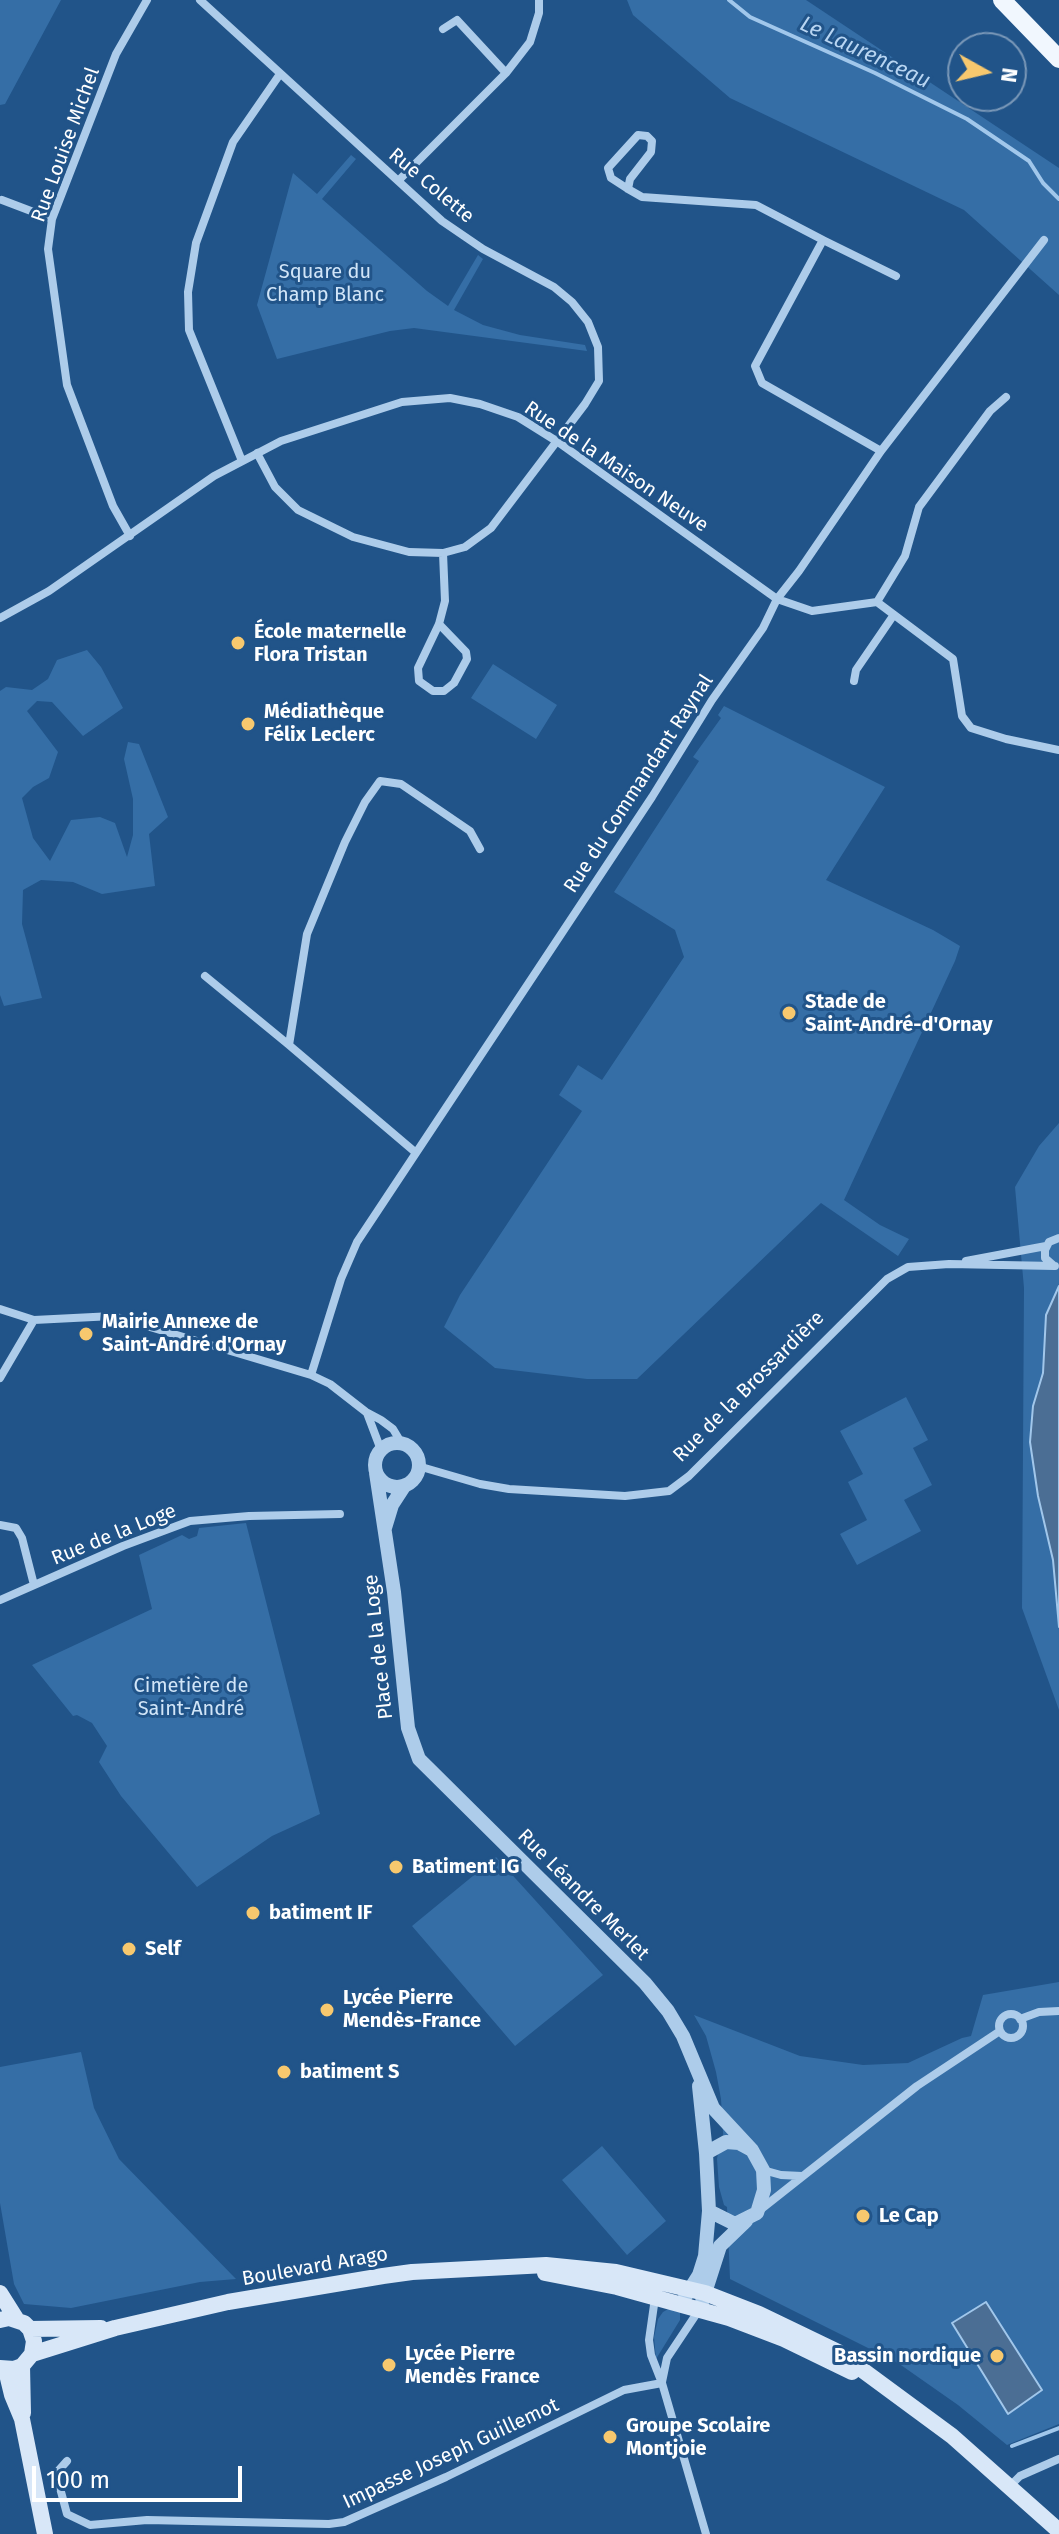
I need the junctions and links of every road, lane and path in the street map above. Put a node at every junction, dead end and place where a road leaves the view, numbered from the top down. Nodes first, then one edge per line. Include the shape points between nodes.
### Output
1 (147, 0) edge
2 (200, 0) edge
3 (539, 0) edge
4 (1002, 0) edge
5 (443, 29) dead end
6 (1059, 59) edge
7 (506, 73) junction
8 (280, 74) junction
9 (398, 181) junction
10 (628, 189) junction
11 (2, 200) edge
12 (52, 219) junction
13 (823, 240) junction
14 (1044, 240) dead end
15 (896, 276) dead end
16 (1006, 397) dead end
17 (558, 442) junction
18 (881, 451) junction
19 (257, 453) junction
20 (242, 461) junction
21 (130, 536) junction
22 (443, 553) junction
23 (777, 599) junction
24 (877, 602) junction
25 (893, 616) junction
26 (0, 618) edge
27 (439, 624) junction
28 (854, 681) dead end
29 (1059, 750) edge
30 (480, 849) dead end
31 (205, 976) dead end
32 (289, 1045) junction
33 (415, 1152) junction
34 (1059, 1238) edge
35 (1046, 1246) junction
36 (949, 1264) junction
37 (1057, 1266) edge
38 (0, 1309) edge
39 (34, 1320) junction
40 (311, 1375) junction
41 (0, 1378) edge
42 (366, 1412) junction
43 (402, 1444) junction
44 (381, 1450) junction
45 (418, 1466) junction
46 (376, 1473) junction
47 (405, 1485) junction
48 (340, 1514) dead end
49 (0, 1525) edge
50 (385, 1529) junction
51 (34, 1585) junction
52 (0, 1600) edge
53 (419, 1759) joint
54 (1059, 2011) edge
55 (1020, 2019) junction
56 (1000, 2031) junction
57 (698, 2074) junction
58 (752, 2150) junction
59 (706, 2153) junction
60 (763, 2170) junction
61 (803, 2176) junction
62 (709, 2211) junction
63 (752, 2217) junction
64 (689, 2288) junction
65 (657, 2290) junction
66 (0, 2293) edge
67 (705, 2293) junction
68 (690, 2307) junction
69 (15, 2323) edge
70 (115, 2328) junction
71 (15, 2364) edge
72 (662, 2383) junction
73 (897, 2395) junction
74 (1059, 2459) edge
75 (67, 2461) dead end
76 (1010, 2486) junction
77 (1059, 2531) edge
78 (45, 2534) edge
79 (706, 2534) edge

1 - 12 street, Rue Louise Michel via 116,54
2 - 8 street, Rue Colette
3 - 7 street via 530,42
4 - 6 main road
5 - 7 street via 457,20
7 - 9 street
8 - 9 street, Rue Colette
8 - 20 street via 233,142 196,243 188,292 189,330
9 - 17 street, Rue Colette via 483,249 554,287 588,322 598,347 599,381
10 - 10 street via 651,152 647,136 638,135 608,168 611,178
10 - 13 street via 642,197 756,205
11 - 12 street
12 - 21 street, Rue Louise Michel via 50,275 67,385 113,506
13 - 15 street
13 - 18 street via 755,366 762,383
14 - 18 street, Rue du Commandant Raynal
16 - 24 street via 919,507 905,556
17 - 19 street, Rue de la Maison Neuve via 518,417 450,398 402,402 359,414
17 - 22 street, Rue Colette via 491,528 465,547
17 - 23 street, Rue de la Maison Neuve
18 - 23 street, Rue du Commandant Raynal
19 - 20 street, Rue de la Maison Neuve
19 - 22 street via 275,487 298,510 386,547
20 - 21 street, Rue de la Maison Neuve
21 - 26 street, Rue de la Maison Neuve
22 - 27 street via 445,601
23 - 24 street, Rue de la Maison Neuve via 812,611
23 - 33 street, Rue du Commandant Raynal via 763,628
24 - 25 street
25 - 28 street
25 - 29 street via 953,659 962,716 971,728
27 - 27 street via 418,668 419,681 433,691 454,683 467,659
30 - 32 street via 470,831 413,792 380,781 345,842 307,934
31 - 32 street
32 - 33 street
33 - 40 street, Rue du Commandant Raynal via 357,1242
34 - 35 street
35 - 36 street
35 - 37 street via 1045,1258
36 - 37 street
36 - 45 street, Rue de la Brossardière via 908,1267 887,1279 669,1491 625,1496 509,1489
38 - 39 street
39 - 40 street via 113,1316
39 - 41 street
40 - 42 street
42 - 43 street via 393,1429
42 - 44 street
43 - 44 street
43 - 45 street via 414,1453
44 - 46 street
45 - 47 street via 415,1478
46 - 47 street via 391,1487
46 - 50 street, Place de la Loge
47 - 50 street, Place de la Loge
48 - 51 street, Rue de la Loge via 190,1521
49 - 51 street via 16,1528 22,1538
50 - 53 street, Place de la Loge via 408,1728
51 - 52 street, Rue de la Loge
53 - 57 street, Rue Léandre Merlet via 645,1983 683,2036
54 - 55 street
55 - 56 street via 1006,2015
55 - 56 street via 1023,2026 1017,2036 1009,2038
56 - 61 street via 917,2086
57 - 58 street, Rue Léandre Merlet via 713,2108
57 - 59 street, Rue Léandre Merlet
58 - 59 street via 726,2142
58 - 60 street
59 - 62 street
60 - 61 street
60 - 63 street via 764,2190
61 - 63 street
62 - 63 street via 735,2224
62 - 64 street via 705,2256
63 - 67 street via 720,2246
64 - 65 main road, Boulevard Arago
64 - 67 main road, Boulevard Arago
64 - 68 street
65 - 68 main road, Boulevard Arago
65 - 70 main road, Boulevard Arago via 525,2268 417,2271 228,2302
65 - 72 street via 649,2340
66 - 69 main road
67 - 68 street
67 - 73 main road, Boulevard Arago via 838,2352
68 - 72 street
68 - 73 main road, Boulevard Arago via 784,2339
69 - 70 main road, Boulevard Arago
69 - 71 main road via 34,2341
70 - 71 main road, Boulevard Arago
71 - 78 main road
72 - 75 street, Impasse Joseph Guillemot via 624,2390 446,2477 329,2524 147,2520 90,2525 67,2514 59,2470
72 - 79 street
73 - 76 main road, Boulevard Arago
74 - 76 street
76 - 77 main road, Boulevard Arago

